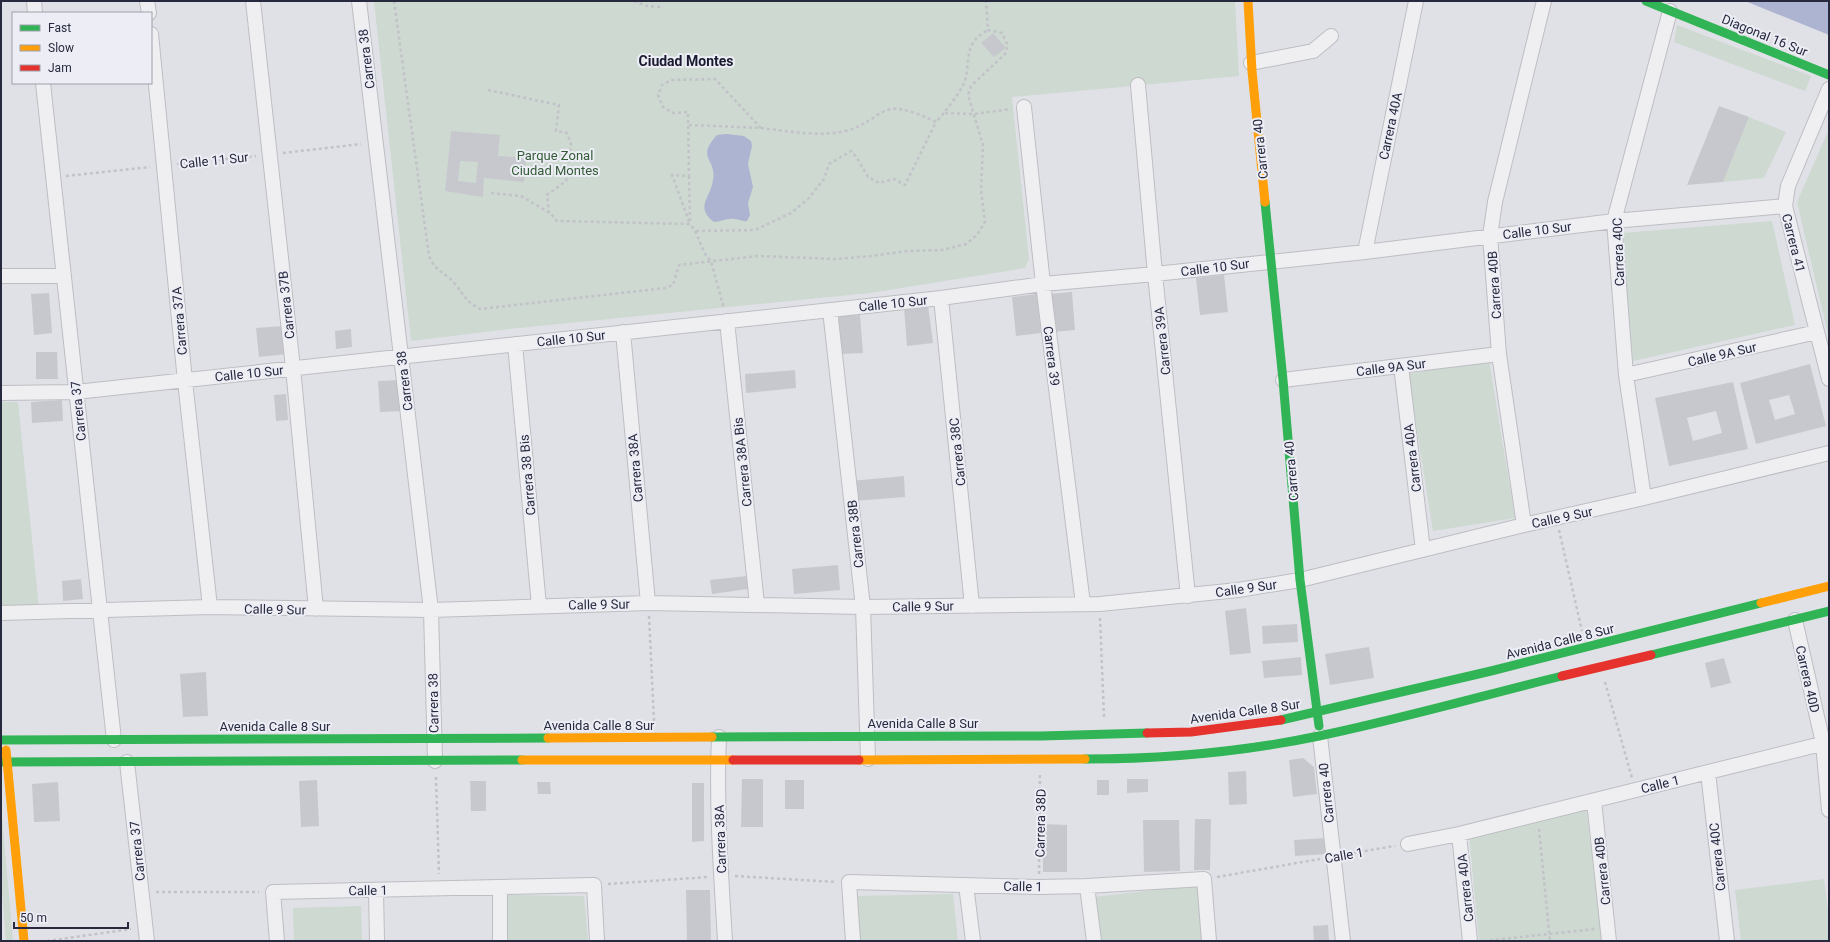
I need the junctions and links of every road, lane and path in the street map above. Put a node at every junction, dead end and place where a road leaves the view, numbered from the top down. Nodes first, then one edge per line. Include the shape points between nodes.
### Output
1 (34, 1) edge
2 (148, 1) edge
3 (253, 1) edge
4 (359, 1) edge
5 (394, 1) edge
6 (634, 1) edge
7 (986, 1) edge
8 (1248, 1) edge
9 (1416, 1) edge
10 (1544, 1) edge
11 (1646, 1) edge
12 (661, 7) dead end
13 (1670, 11) junction
14 (35, 12) edge
15 (149, 12) edge
16 (988, 30) junction
17 (1331, 36) dead end
18 (152, 43) edge
19 (1251, 62) junction
20 (1829, 75) edge
21 (43, 84) edge
22 (1138, 85) dead end
23 (1829, 89) edge
24 (488, 90) dead end
25 (1024, 107) joint
26 (945, 113) junction
27 (974, 114) junction
28 (936, 122) junction
29 (689, 125) junction
30 (761, 128) junction
31 (376, 143) junction
32 (270, 154) junction
33 (165, 166) junction
34 (689, 176) junction
35 (53, 178) junction
36 (491, 193) dead end
37 (1785, 206) junction
38 (550, 213) junction
39 (1614, 221) junction
40 (690, 224) junction
41 (696, 231) junction
42 (1490, 236) junction
43 (1365, 252) junction
44 (711, 261) junction
45 (1271, 261) junction
46 (1155, 274) junction
47 (1, 276) edge
48 (64, 276) junction
49 (1043, 284) junction
50 (941, 298) junction
51 (830, 310) junction
52 (727, 321) junction
53 (622, 332) junction
54 (1817, 332) junction
55 (514, 344) junction
56 (1500, 354) junction
57 (401, 356) junction
58 (1401, 366) junction
59 (293, 368) junction
60 (1626, 375) junction
61 (1829, 379) edge
62 (1283, 380) junction
63 (185, 381) junction
64 (76, 392) junction
65 (1, 393) edge
66 (1829, 453) edge
67 (1644, 498) junction
68 (1557, 518) junction
69 (1524, 525) junction
70 (1423, 550) junction
71 (1300, 580) junction
72 (1829, 586) edge
73 (1188, 596) junction
74 (648, 603) junction
75 (757, 604) junction
76 (1083, 604) junction
77 (1100, 604) junction
78 (539, 606) junction
79 (972, 606) junction
80 (210, 607) junction
81 (863, 607) junction
82 (316, 609) junction
83 (431, 610) junction
84 (100, 611) junction
85 (1829, 611) edge
86 (1, 613) edge
87 (1795, 620) junction
88 (1583, 635) dead end
89 (1605, 681) dead end
90 (1317, 713) junction
91 (867, 736) junction
92 (1105, 736) junction
93 (1320, 736) junction
94 (718, 737) junction
95 (655, 738) junction
96 (433, 739) junction
97 (3, 740) edge
98 (114, 740) junction
99 (1826, 743) edge
100 (868, 759) junction
101 (1040, 759) junction
102 (718, 760) junction
103 (435, 761) junction
104 (4, 762) edge
105 (127, 762) junction
106 (1708, 772) junction
107 (1636, 790) junction
108 (1594, 800) junction
109 (1829, 810) edge
110 (1538, 815) junction
111 (1459, 834) junction
112 (1408, 844) joint
113 (1333, 856) junction
114 (1204, 879) junction
115 (966, 885) junction
116 (1088, 886) junction
117 (1039, 887) junction
118 (500, 888) junction
119 (440, 889) junction
120 (376, 890) junction
121 (142, 892) junction
122 (273, 892) junction
123 (145, 927) junction
124 (1549, 934) junction
125 (1608, 934) edge
126 (24, 941) edge
127 (47, 941) edge
128 (147, 941) edge
129 (277, 941) edge
130 (377, 941) edge
131 (500, 941) edge
132 (598, 941) edge
133 (726, 941) edge
134 (853, 941) edge
135 (973, 941) edge
136 (1094, 941) edge
137 (1209, 941) edge
138 (1343, 941) edge
139 (1470, 941) edge
140 (1480, 941) edge
141 (1550, 941) edge
142 (1727, 941) edge

1 - 14 street
2 - 15 street
3 - 32 street, Carrera 37B
4 - 31 street, Carrera 38
5 - 44 path via 429,256 433,266 455,283 468,303 480,309 665,288 673,285 679,265
6 - 12 path via 647,6
7 - 16 path
8 - 19 main road, Carrera 40
9 - 43 street, Carrera 40A
10 - 42 street, Carrera 40B via 1495,202
11 - 13 main road, Diagonal 16 Sur
13 - 20 main road, Diagonal 16 Sur
13 - 39 street, Carrera 40C
16 - 26 path via 976,37 968,50 965,82
16 - 27 path via 1002,33 1008,46 1005,54 971,86 968,95
17 - 19 street via 1313,51
18 - 33 street, Carrera 37A
19 - 45 main road, Carrera 40
21 - 35 street, Carrera 37
22 - 46 street, Carrera 39A
23 - 37 street, Carrera 41 via 1788,186
24 - 38 path via 559,106 556,132 567,133 571,144 566,181 547,195
25 - 27 path
25 - 49 street, Carrera 39
26 - 27 path
26 - 28 path
27 - 44 path via 983,146 981,190 985,222 977,235 966,244 942,250 908,251 864,257 758,256
28 - 30 path via 893,108 848,131 823,133
28 - 41 path via 905,184 894,180 879,183 868,177 851,151 829,164 824,180 808,199 791,213 756,230
29 - 30 path
29 - 30 path via 688,112 674,113 663,107 658,95 662,85 671,80 715,79
29 - 34 path
31 - 32 path, Calle 11 Sur
31 - 57 street, Carrera 38
32 - 33 path, Calle 11 Sur
32 - 59 street, Carrera 37B
33 - 35 path, Calle 11 Sur
33 - 63 street, Carrera 37A
34 - 40 path
34 - 40 path via 672,175
35 - 48 street, Carrera 37
36 - 38 path via 521,196
37 - 39 street, Calle 10 Sur
37 - 54 street, Carrera 41
38 - 40 path via 557,221
39 - 42 street, Calle 10 Sur
39 - 60 street, Carrera 40C
40 - 41 path
41 - 44 path via 706,256
42 - 43 street, Calle 10 Sur
42 - 56 street, Carrera 40B
43 - 45 street, Calle 10 Sur
44 - 52 path
45 - 46 street, Calle 10 Sur
45 - 62 main road, Carrera 40
46 - 49 street, Calle 10 Sur
46 - 73 street, Carrera 39A
47 - 48 street
48 - 64 street, Carrera 37
49 - 50 street, Calle 10 Sur
49 - 76 street, Carrera 39
50 - 51 street, Calle 10 Sur
50 - 79 street, Carrera 38C
51 - 52 street, Calle 10 Sur
51 - 81 street, Carrera 38B
52 - 53 street, Calle 10 Sur
52 - 75 street, Carrera 38A Bis
53 - 55 street, Calle 10 Sur
53 - 74 street, Carrera 38A
54 - 60 street, Calle 9A Sur
54 - 61 street, Carrera 41
55 - 57 street, Calle 10 Sur
55 - 78 street, Carrera 38 Bis
56 - 58 street, Calle 9A Sur
56 - 69 street, Carrera 40B
57 - 59 street, Calle 10 Sur
57 - 83 street, Carrera 38
58 - 62 street, Calle 9A Sur
58 - 70 street, Carrera 40A
59 - 63 street, Calle 10 Sur
59 - 82 street, Carrera 37B
60 - 67 street, Carrera 40C
62 - 71 main road, Carrera 40
63 - 64 street, Calle 10 Sur
63 - 80 street, Carrera 37A
64 - 65 street, Calle 10 Sur
64 - 84 street, Carrera 37
66 - 67 street, Calle 9 Sur
67 - 68 street, Calle 9 Sur
68 - 69 street, Calle 9 Sur
68 - 88 path
69 - 70 street, Calle 9 Sur
70 - 71 street, Calle 9 Sur
71 - 73 street, Calle 9 Sur
71 - 90 main road, Carrera 40
72 - 90 main road, Avenida Calle 8 Sur
73 - 77 street, Calle 9 Sur
74 - 75 street, Calle 9 Sur
74 - 78 street, Calle 9 Sur
74 - 95 path
75 - 81 street, Calle 9 Sur
76 - 77 street, Calle 9 Sur
76 - 79 street, Calle 9 Sur
77 - 92 path
78 - 83 street, Calle 9 Sur
79 - 81 street, Calle 9 Sur
80 - 82 street, Calle 9 Sur
80 - 84 street, Calle 9 Sur
81 - 91 street, Carrera 38B
82 - 83 street, Calle 9 Sur
83 - 96 street, Carrera 38
84 - 86 street, Calle 9 Sur
84 - 98 street, Carrera 37
85 - 87 main road
87 - 93 main road
87 - 99 street, Carrera 40D
89 - 107 path
90 - 92 main road, Avenida Calle 8 Sur via 1191,732
90 - 93 main road, Carrera 40
91 - 92 main road, Avenida Calle 8 Sur
91 - 94 main road, Avenida Calle 8 Sur
91 - 100 street, Carrera 38B
93 - 101 main road via 1194,755
93 - 113 street, Carrera 40
94 - 95 main road, Avenida Calle 8 Sur
94 - 102 street, Carrera 38A
95 - 96 main road, Avenida Calle 8 Sur
96 - 98 main road, Avenida Calle 8 Sur
96 - 103 street, Carrera 38
97 - 98 main road, Avenida Calle 8 Sur
97 - 104 main road
99 - 106 street, Calle 1
99 - 109 street, Carrera 40D
100 - 101 main road
100 - 102 main road
101 - 117 path, Carrera 38D
102 - 103 main road
102 - 133 street, Carrera 38A via 721,876
103 - 105 main road
103 - 119 path
104 - 105 main road
104 - 126 main road
105 - 121 street, Carrera 37
106 - 107 street, Calle 1
106 - 142 street, Carrera 40C
107 - 108 street, Calle 1
108 - 110 street, Calle 1
108 - 125 street, Carrera 40B
110 - 111 street, Calle 1
110 - 124 path
111 - 112 street, Calle 1
111 - 139 street, Carrera 40A
112 - 113 path, Calle 1
113 - 114 path, Calle 1
113 - 138 street, Carrera 40
114 - 116 street, Calle 1
114 - 137 street
115 - 117 street, Calle 1
115 - 134 street, Calle 1 via 849,882
115 - 135 street
116 - 117 street, Calle 1
116 - 136 street
118 - 119 street, Calle 1
118 - 131 street
118 - 132 street, Calle 1 via 594,885
119 - 120 street, Calle 1
120 - 122 street, Calle 1
120 - 130 street
121 - 122 path
121 - 123 street, Carrera 37
122 - 129 street
123 - 127 path
123 - 128 street, Carrera 37
124 - 125 path
124 - 140 path
124 - 141 path

